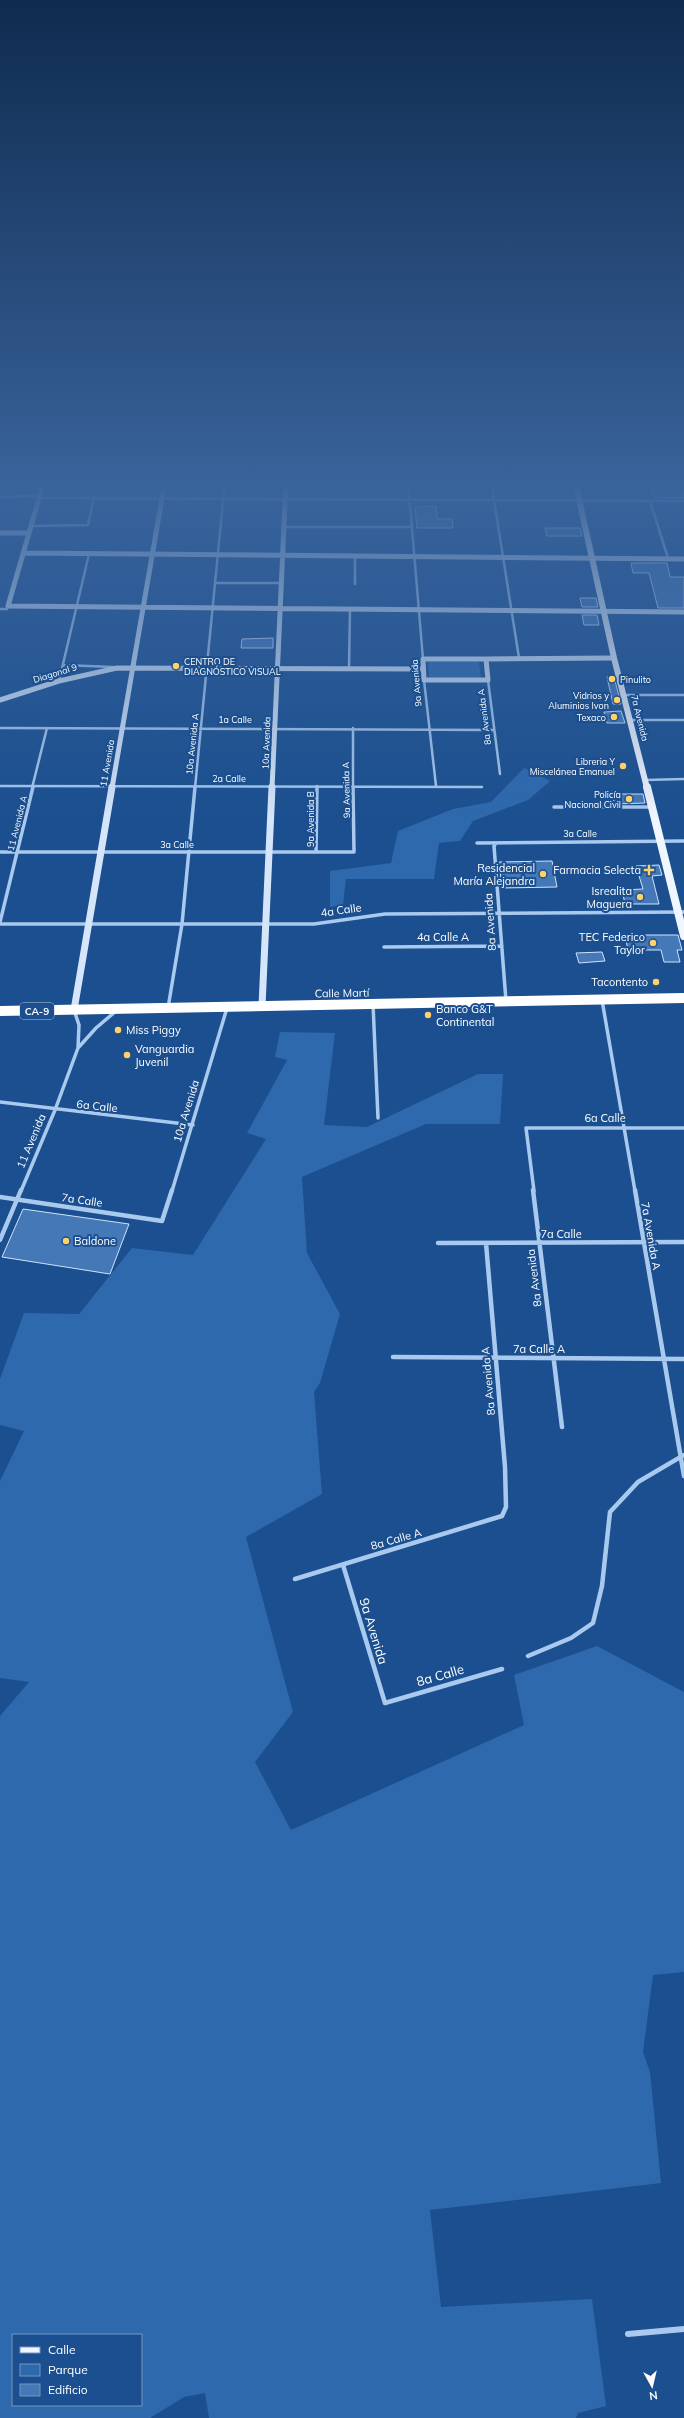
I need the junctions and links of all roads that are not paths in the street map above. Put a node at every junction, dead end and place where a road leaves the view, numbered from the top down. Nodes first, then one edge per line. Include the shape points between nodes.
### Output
1 (12, 594) edge
2 (80, 594) edge
3 (146, 594) edge
4 (214, 594) edge
5 (282, 594) edge
6 (419, 594) edge
7 (509, 594) edge
8 (601, 594) edge
9 (77, 606) junction
10 (8, 607) junction
11 (144, 607) junction
12 (213, 608) junction
13 (281, 608) junction
14 (0, 609) edge
15 (350, 609) junction
16 (420, 609) junction
17 (512, 610) junction
18 (604, 611) junction
19 (684, 612) edge
20 (486, 658) junction
21 (519, 658) junction
22 (614, 658) junction
23 (423, 659) junction
24 (63, 665) junction
25 (133, 667) junction
26 (117, 668) junction
27 (207, 668) junction
28 (278, 668) junction
29 (349, 669) junction
30 (423, 669) junction
31 (424, 680) junction
32 (488, 680) junction
33 (59, 681) junction
34 (624, 695) junction
35 (684, 695) edge
36 (0, 700) edge
37 (630, 720) junction
38 (684, 720) edge
39 (0, 728) edge
40 (47, 728) junction
41 (123, 728) junction
42 (201, 728) junction
43 (276, 728) junction
44 (353, 728) junction
45 (430, 728) junction
46 (494, 730) junction
47 (500, 774) dead end
48 (684, 779) edge
49 (645, 780) junction
50 (0, 786) edge
51 (33, 786) junction
52 (112, 786) junction
53 (195, 786) junction
54 (274, 786) junction
55 (317, 786) junction
56 (354, 786) junction
57 (436, 786) junction
58 (482, 787) dead end
59 (554, 807) dead end
60 (652, 807) junction
61 (660, 841) junction
62 (684, 841) edge
63 (477, 843) dead end
64 (496, 843) junction
65 (0, 852) edge
66 (17, 852) junction
67 (101, 852) junction
68 (188, 852) junction
69 (271, 852) junction
70 (316, 852) junction
71 (354, 852) joint
72 (681, 912) edge
73 (500, 913) junction
74 (0, 923) edge
75 (89, 924) junction
76 (182, 924) junction
77 (268, 924) junction
78 (684, 936) edge
79 (502, 946) junction
80 (384, 947) dead end
81 (684, 998) edge
82 (602, 999) junction
83 (506, 1001) junction
84 (372, 1004) junction
85 (262, 1006) junction
86 (228, 1007) junction
87 (168, 1008) junction
88 (119, 1009) junction
89 (74, 1010) junction
90 (0, 1011) edge
91 (78, 1048) junction
92 (0, 1102) edge
93 (55, 1110) junction
94 (378, 1118) dead end
95 (193, 1126) junction
96 (624, 1127) junction
97 (526, 1128) joint
98 (684, 1128) edge
99 (0, 1197) edge
100 (17, 1199) junction
101 (162, 1221) joint
102 (0, 1240) edge
103 (684, 1242) edge
104 (438, 1243) dead end
105 (486, 1243) junction
106 (540, 1243) junction
107 (643, 1243) junction
108 (393, 1357) dead end
109 (496, 1358) junction
110 (553, 1358) junction
111 (663, 1359) junction
112 (684, 1360) edge
113 (562, 1427) dead end
114 (681, 1455) edge
115 (684, 1476) edge
116 (502, 1516) joint
117 (343, 1565) junction
118 (295, 1579) dead end
119 (528, 1656) dead end
120 (502, 1669) dead end
121 (385, 1703) joint
122 (684, 2329) edge
123 (628, 2334) dead end

1 - 10 main road
2 - 9 street
3 - 11 main road, 11 Avenida
4 - 12 street, 10a Avenida A
5 - 13 main road, 10a Avenida
6 - 16 street, 9a Avenida
7 - 17 street
8 - 18 main road, 7a Avenida
9 - 10 main road
9 - 11 main road
9 - 24 street
10 - 14 street
11 - 12 main road
11 - 25 main road, 11 Avenida
12 - 13 main road
12 - 27 street, 10a Avenida A
13 - 15 main road
13 - 28 main road, 10a Avenida
15 - 16 main road
15 - 29 street
16 - 17 main road
16 - 23 street, 9a Avenida
17 - 18 main road
17 - 21 street
18 - 19 main road
18 - 22 main road, 7a Avenida
20 - 21 main road
20 - 23 main road
20 - 32 main road, 8a Avenida A
21 - 22 main road
22 - 34 main road, 7a Avenida
23 - 30 main road, 9a Avenida
24 - 26 street
24 - 33 street
25 - 26 main road
25 - 27 main road
25 - 41 main road, 11 Avenida
26 - 33 main road, Diagonal 9
27 - 28 main road
27 - 42 street, 10a Avenida A
28 - 29 main road
28 - 43 main road, 10a Avenida
29 - 30 main road
30 - 31 main road, 9a Avenida
31 - 32 main road
31 - 45 street, 9a Avenida
32 - 46 street, 8a Avenida A
33 - 36 main road, Diagonal 9
34 - 35 street
34 - 37 main road, 7a Avenida
37 - 38 street
37 - 49 main road, 7a Avenida
39 - 40 street, 1a Calle
40 - 41 street, 1a Calle
40 - 51 street, 11 Avenida A
41 - 42 street, 1a Calle
41 - 52 main road, 11 Avenida
42 - 43 street, 1a Calle
42 - 53 street, 10a Avenida A
43 - 44 street, 1a Calle
43 - 54 main road, 10a Avenida
44 - 45 street, 1a Calle
44 - 56 street, 9a Avenida A
45 - 46 street, 1a Calle
45 - 57 street, 9a Avenida
46 - 47 street, 8a Avenida A
48 - 49 street
49 - 60 main road, 7a Avenida
50 - 51 street, 2a Calle
51 - 52 street, 2a Calle
51 - 66 street, 11 Avenida A
52 - 53 street, 2a Calle
52 - 67 main road, 11 Avenida
53 - 54 street, 2a Calle
53 - 68 street, 10a Avenida A
54 - 55 street, 2a Calle
54 - 69 main road, 10a Avenida
55 - 56 street, 2a Calle
55 - 70 street, 9a Avenida B
56 - 57 street, 2a Calle
56 - 71 street, 9a Avenida A
57 - 58 street, 2a Calle
59 - 60 street
60 - 61 main road, 7a Avenida
61 - 62 street, 3a Calle
61 - 64 street, 3a Calle
61 - 72 main road, 7a Avenida
63 - 64 street, 3a Calle
64 - 73 street, 8a Avenida via 494,846
65 - 66 street, 3a Calle
66 - 67 street, 3a Calle
66 - 74 street, 11 Avenida A
67 - 68 street, 3a Calle
67 - 75 main road, 11 Avenida
68 - 69 street, 3a Calle
68 - 76 street, 10a Avenida A
69 - 70 street, 3a Calle
69 - 77 main road, 10a Avenida
70 - 71 street, 3a Calle
72 - 73 street, 4a Calle
72 - 78 main road, 7a Avenida
73 - 77 street, 4a Calle via 386,914 327,923
73 - 79 street, 8a Avenida
74 - 75 street, 4a Calle
75 - 76 street, 4a Calle
75 - 89 main road, 11 Avenida
76 - 77 street, 4a Calle
76 - 87 street, 10a Avenida A
77 - 85 main road, 10a Avenida
79 - 80 street, 4a Calle A
79 - 83 street, 8a Avenida
81 - 82 highway, Calle Martí / CA-9
82 - 83 highway, Calle Martí / CA-9
82 - 96 street, 7a Avenida A
83 - 84 highway, Calle Martí / CA-9
84 - 85 highway, Calle Martí / CA-9
84 - 94 street
85 - 86 highway, Calle Martí / CA-9
86 - 87 highway, Calle Martí / CA-9
86 - 95 street, 10a Avenida
87 - 88 highway, Calle Martí / CA-9
88 - 89 highway, Calle Martí / CA-9
88 - 91 street, 11 Avenida via 96,1028
89 - 90 highway, Calle Martí / CA-9
89 - 91 street, 11 Avenida via 79,1025
91 - 93 street, 11 Avenida
92 - 93 street, 6a Calle
93 - 95 street, 6a Calle
93 - 100 street, 11 Avenida
95 - 101 street, 10a Avenida
96 - 97 street, 6a Calle
96 - 98 street, 6a Calle
96 - 107 street, 7a Avenida A
97 - 106 street, 8a Avenida
99 - 100 street, 7a Calle
100 - 101 street, 7a Calle
100 - 102 street, 11 Avenida
103 - 107 street, 7a Calle
104 - 105 street, 7a Calle
105 - 106 street, 7a Calle
105 - 109 street, 8a Avenida A
106 - 107 street, 7a Calle
106 - 110 street, 8a Avenida
107 - 111 street, 7a Avenida A
108 - 109 street, 7a Calle A
109 - 110 street, 7a Calle A
109 - 116 street, 8a Avenida A via 505,1467 506,1507
110 - 111 street, 7a Calle A
110 - 113 street, 8a Avenida
111 - 112 street, 7a Calle A
111 - 114 street, 7a Avenida A
114 - 115 street, 7a Avenida A
114 - 119 street via 638,1482 610,1512 602,1586 593,1623 571,1638
116 - 117 street, 8a Calle A
117 - 118 street, 8a Calle A
117 - 121 street, 9a Avenida
120 - 121 street, 8a Calle
122 - 123 street

